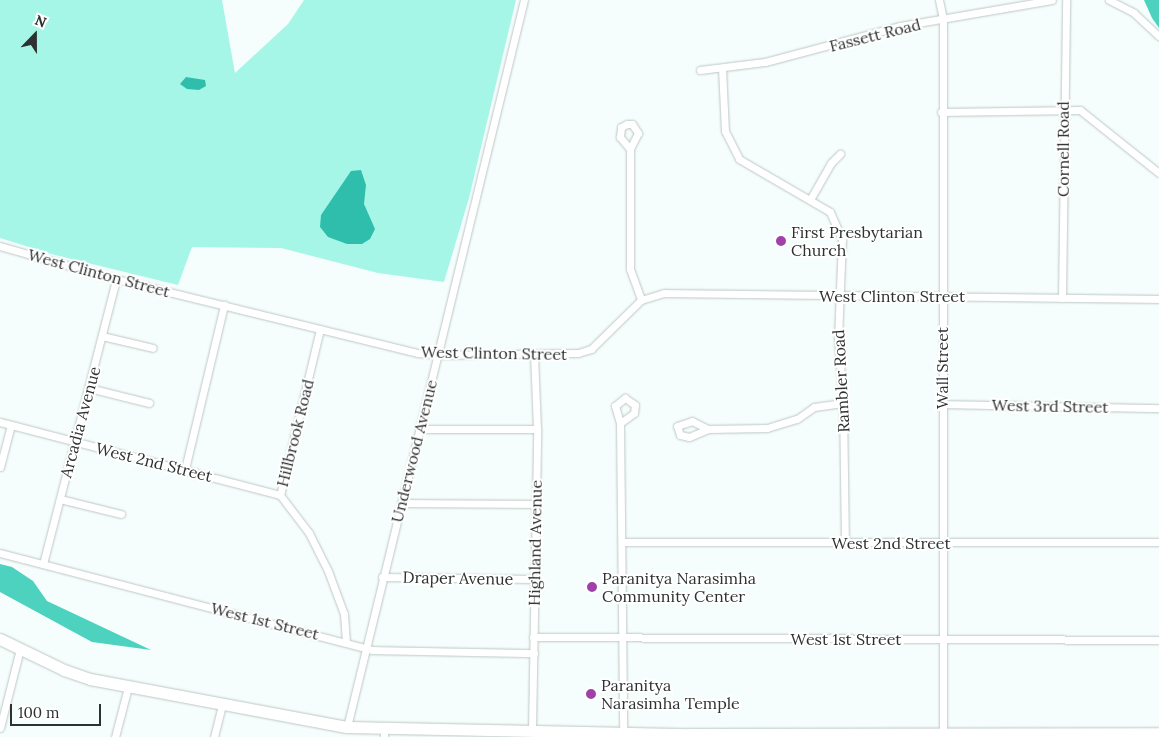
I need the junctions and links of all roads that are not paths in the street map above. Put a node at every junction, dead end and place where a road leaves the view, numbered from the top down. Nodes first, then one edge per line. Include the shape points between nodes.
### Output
1 (524, 0) edge
2 (939, 0) edge
3 (1052, 0) edge
4 (1066, 0) edge
5 (1109, 0) edge
6 (943, 19) junction
7 (1159, 36) edge
8 (722, 68) junction
9 (700, 70) dead end
10 (1064, 109) junction
11 (941, 112) junction
12 (630, 149) dead end
13 (840, 154) dead end
14 (1159, 173) edge
15 (811, 198) junction
16 (0, 246) edge
17 (116, 278) junction
18 (942, 296) junction
19 (838, 297) junction
20 (1062, 298) junction
21 (1159, 298) edge
22 (641, 300) junction
23 (224, 305) junction
24 (320, 329) junction
25 (102, 336) junction
26 (153, 348) dead end
27 (439, 355) junction
28 (534, 355) junction
29 (90, 388) junction
30 (149, 403) dead end
31 (844, 403) junction
32 (942, 404) junction
33 (1159, 408) edge
34 (0, 422) edge
35 (620, 424) dead end
36 (12, 425) junction
37 (419, 429) junction
38 (537, 429) junction
39 (708, 429) dead end
40 (76, 442) junction
41 (0, 467) edge
42 (185, 469) junction
43 (280, 495) junction
44 (60, 499) junction
45 (401, 503) junction
46 (536, 504) junction
47 (121, 514) dead end
48 (622, 542) junction
49 (1159, 542) edge
50 (845, 543) junction
51 (943, 543) junction
52 (0, 553) edge
53 (43, 564) junction
54 (382, 577) junction
55 (534, 579) junction
56 (534, 637) junction
57 (620, 637) junction
58 (943, 638) junction
59 (0, 639) edge
60 (1159, 640) edge
61 (346, 641) junction
62 (365, 648) junction
63 (20, 649) junction
64 (534, 653) junction
65 (128, 687) junction
66 (222, 705) junction
67 (347, 727) junction
68 (0, 728) edge
69 (532, 730) junction
70 (384, 733) edge
71 (1159, 733) edge
72 (511, 734) edge
73 (623, 734) edge
74 (690, 735) edge
75 (786, 735) edge
76 (845, 735) edge
77 (943, 735) edge
78 (115, 737) edge
79 (214, 737) edge

1 - 27 street, Underwood Avenue
2 - 6 street, Wall Street
3 - 6 street, Fassett Road
4 - 10 street, Cornell Road
5 - 7 street via 1134,14
6 - 8 street, Fassett Road via 900,26 800,55
6 - 11 street, Wall Street
8 - 9 street, Fassett Road
8 - 15 street, Rambler Road via 725,131 739,159 765,177
10 - 11 street
10 - 14 street via 1087,114
10 - 20 street, Cornell Road
11 - 18 street, Wall Street
12 - 22 street via 630,269
13 - 15 street via 831,163
15 - 19 street, Rambler Road via 830,212 842,239
16 - 17 street, West Clinton Street
17 - 23 street, West Clinton Street
17 - 25 street, Arcadia Avenue
18 - 19 street, West Clinton Street
18 - 20 street, West Clinton Street
18 - 32 street, Wall Street
19 - 22 street, West Clinton Street via 664,293
19 - 31 street, Rambler Road
20 - 21 street, West Clinton Street
22 - 28 street, West Clinton Street via 591,349 574,354
23 - 24 street, West Clinton Street
23 - 42 street
24 - 27 street, West Clinton Street
24 - 43 street, Hillbrook Road
25 - 26 street
25 - 29 street, Arcadia Avenue
27 - 28 street, West Clinton Street
27 - 37 street, Underwood Avenue
28 - 38 street, Highland Avenue
29 - 30 street
29 - 40 street, Arcadia Avenue
31 - 39 street via 814,407 797,418 767,428
31 - 50 street, Rambler Road
32 - 33 street, West 3rd Street
32 - 51 street, Wall Street
34 - 36 street, West 2nd Street
35 - 48 street
36 - 40 street, West 2nd Street
36 - 41 street
37 - 38 street
37 - 45 street, Underwood Avenue
38 - 46 street, Highland Avenue
40 - 42 street, West 2nd Street
40 - 44 street, Arcadia Avenue
42 - 43 street, West 2nd Street
43 - 61 street, Hillbrook Road via 309,533 328,571 344,614
44 - 47 street
44 - 53 street, Arcadia Avenue
45 - 46 street
45 - 54 street, Underwood Avenue
46 - 55 street, Highland Avenue
48 - 50 street, West 2nd Street
48 - 57 street
49 - 51 street, West 2nd Street
50 - 51 street, West 2nd Street
51 - 58 street, Wall Street
52 - 53 street, West 1st Street
53 - 61 street, West 1st Street
54 - 55 street, Draper Avenue
54 - 62 street, Underwood Avenue
55 - 56 street, Highland Avenue
56 - 57 street, West 1st Street
56 - 64 street, Highland Avenue
57 - 58 street, West 1st Street
57 - 73 street
58 - 60 street, West 1st Street
58 - 77 street, Wall Street
59 - 63 main road
61 - 62 street, West 1st Street
62 - 64 street, West 1st Street
62 - 67 street, Underwood Avenue
63 - 65 main road via 64,670
63 - 68 street
64 - 69 street, Highland Avenue
65 - 66 main road
65 - 78 street
66 - 67 main road
66 - 79 street
67 - 70 main road
69 - 72 main road
69 - 73 main road
70 - 72 main road
71 - 77 main road
73 - 74 main road
74 - 75 main road
75 - 76 main road
76 - 77 main road

